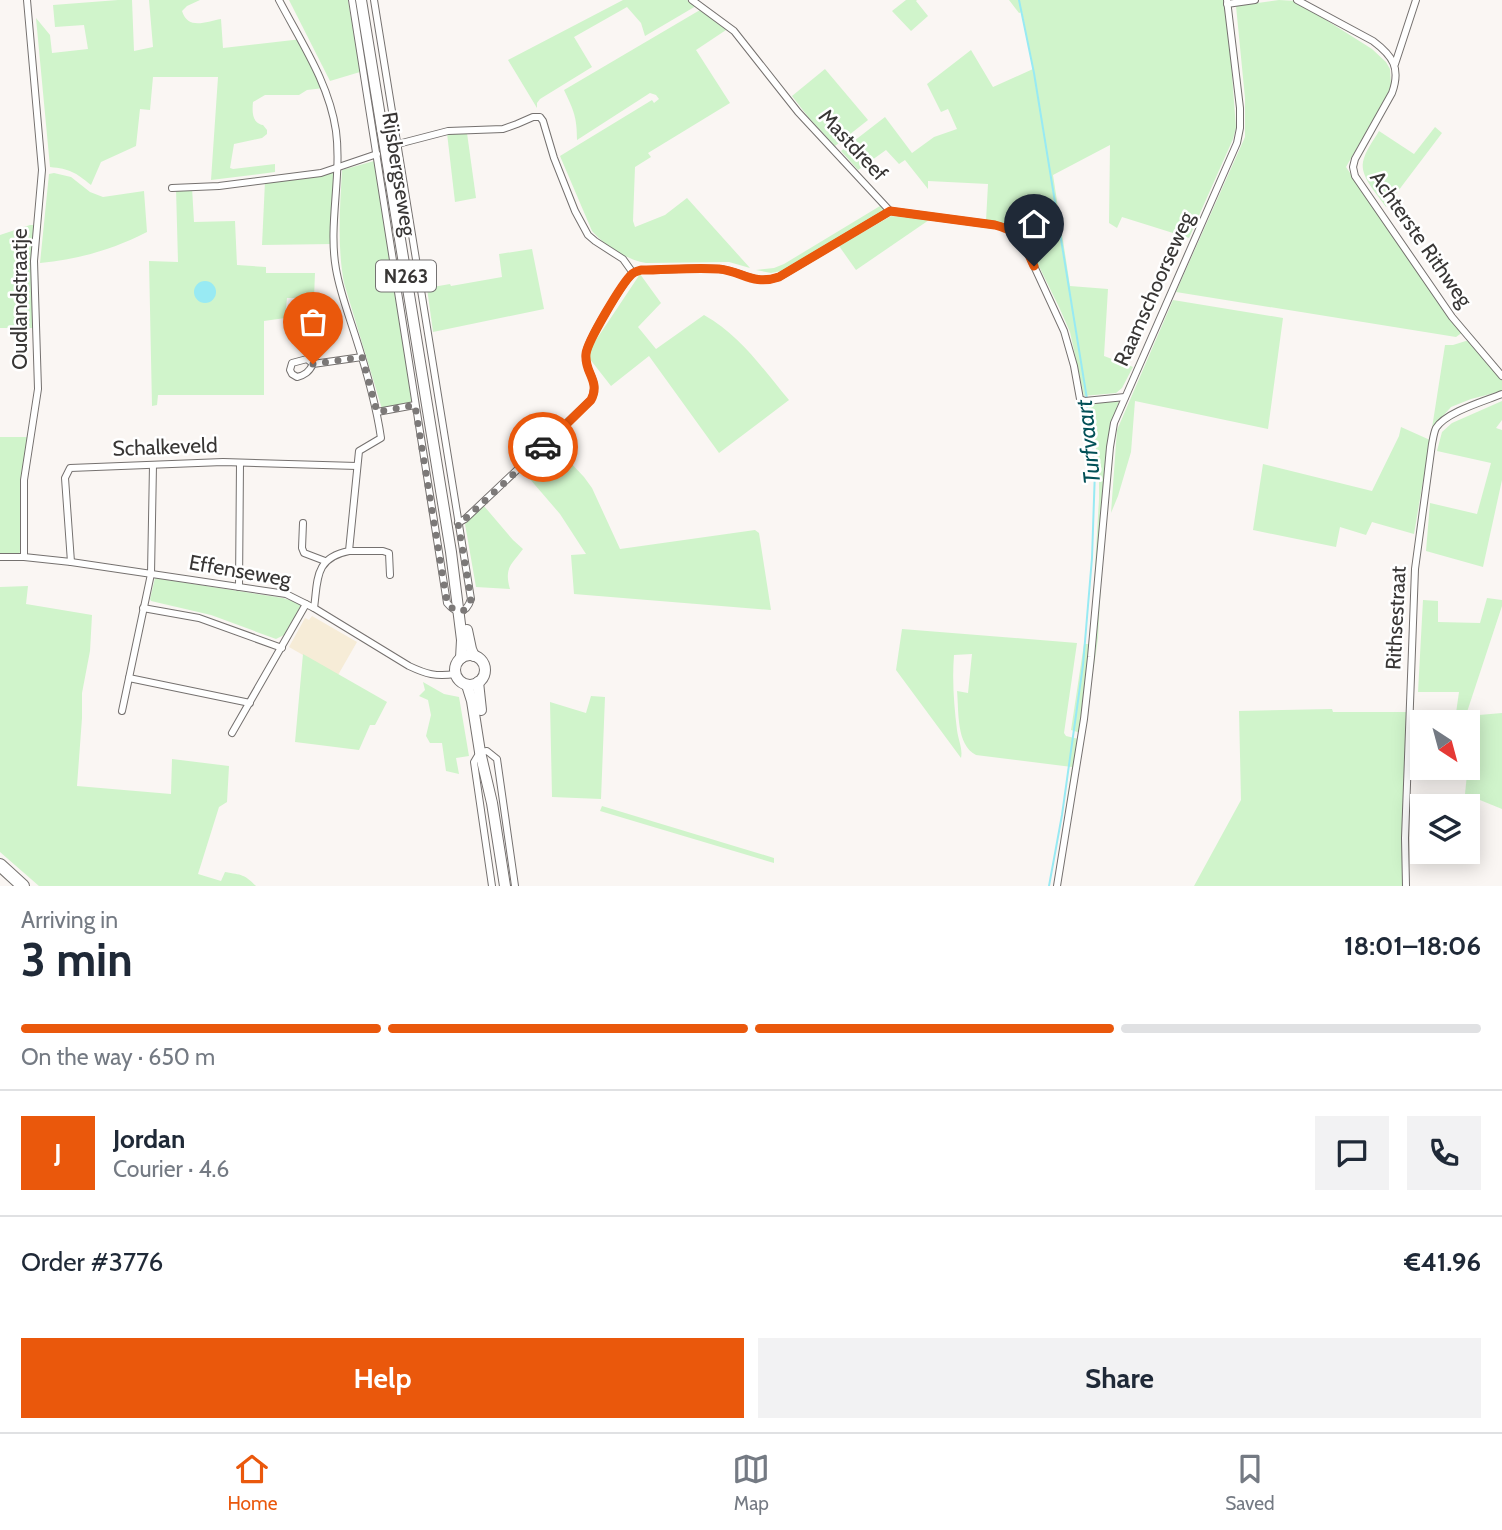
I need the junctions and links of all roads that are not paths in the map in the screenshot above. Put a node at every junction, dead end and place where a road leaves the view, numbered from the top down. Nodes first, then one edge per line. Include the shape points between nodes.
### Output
1 (27, 0) edge
2 (279, 0) edge
3 (352, 0) edge
4 (361, 0) edge
5 (374, 0) edge
6 (692, 0) edge
7 (1255, 0) edge
8 (1297, 0) edge
9 (1416, 0) edge
10 (1227, 2) edge
11 (1395, 64) junction
12 (398, 144) junction
13 (377, 154) junction
14 (337, 167) junction
15 (172, 188) dead end
16 (890, 211) junction
17 (633, 273) junction
18 (362, 357) junction
19 (313, 364) dead end
20 (1502, 376) edge
21 (1502, 394) edge
22 (1125, 397) junction
23 (415, 405) junction
24 (377, 412) junction
25 (240, 463) junction
26 (153, 465) junction
27 (357, 466) junction
28 (303, 523) dead end
29 (458, 523) junction
30 (348, 551) junction
31 (24, 556) junction
32 (0, 557) edge
33 (325, 561) junction
34 (71, 562) junction
35 (151, 573) junction
36 (390, 575) dead end
37 (239, 587) junction
38 (306, 604) junction
39 (143, 608) junction
40 (314, 608) junction
41 (461, 611) junction
42 (282, 648) junction
43 (474, 656) junction
44 (461, 658) junction
45 (455, 674) junction
46 (129, 678) junction
47 (472, 683) junction
48 (250, 703) junction
49 (122, 712) dead end
50 (232, 733) dead end
51 (481, 755) junction
52 (0, 864) edge
53 (23, 886) edge
54 (492, 886) edge
55 (505, 886) edge
56 (515, 886) edge
57 (1057, 886) edge
58 (1406, 886) edge

1 - 31 street, Oudlandstraatje via 42,170 34,261 38,390 24,480
2 - 14 street via 324,87 336,131
3 - 13 street, Rijsbergseweg
4 - 41 main road, Rijsbergseweg / N263
5 - 12 street, Rijsbergseweg
6 - 16 street, Mastdreef via 734,31 798,112
7 - 10 street
8 - 11 street via 1373,41
9 - 11 street, Achterste Rithweg
10 - 22 street, Raamschoorseweg via 1240,108 1237,143
11 - 20 street, Achterste Rithweg via 1395,86 1354,159 1355,176 1452,317
12 - 17 street via 448,131 503,129 540,117 588,235 622,259
12 - 29 street, Rijsbergseweg
13 - 14 street
13 - 23 street, Rijsbergseweg
14 - 15 street via 219,186
14 - 18 street via 334,256
16 - 17 street via 768,281 721,269
16 - 22 street, Mastdreef via 1010,229 1022,240 1064,331 1080,399
17 - 29 street via 587,347 586,364 595,387 591,400
18 - 19 street
18 - 24 street
21 - 58 street, Rithsestraat via 1446,419 1436,428 1432,444 1415,569
22 - 57 street, Raamschoorseweg via 1110,447 1088,682
23 - 24 street
23 - 41 street, Rijsbergseweg via 447,603
24 - 27 street via 381,438 359,451
25 - 26 street, Schalkeveld
25 - 27 street, Schalkeveld
25 - 37 street
26 - 34 street, Schalkeveld via 68,469
26 - 35 street
27 - 30 street
28 - 33 street via 304,553
29 - 41 street, Rijsbergseweg via 471,599
30 - 33 street
30 - 36 street via 389,553
31 - 32 street, Effenseweg
31 - 34 street, Effenseweg
33 - 40 street
34 - 35 street, Effenseweg
35 - 37 street, Effenseweg
35 - 39 street
37 - 38 street, Effenseweg via 286,594
38 - 40 street, Effenseweg
38 - 42 street
39 - 42 street via 199,618
39 - 46 street
40 - 45 street, Effenseweg via 426,674
41 - 43 main road, Rijsbergseweg / N263
41 - 44 main road, Rijsbergseweg / N263
42 - 48 street
43 - 44 main road
43 - 47 main road, N263 via 482,661 485,673
44 - 45 main road, N263
45 - 47 main road via 461,682
46 - 48 street
46 - 49 street
47 - 51 main road, N263
48 - 50 street
51 - 54 street
51 - 55 main road, N263
51 - 56 street via 497,759
52 - 53 highway

